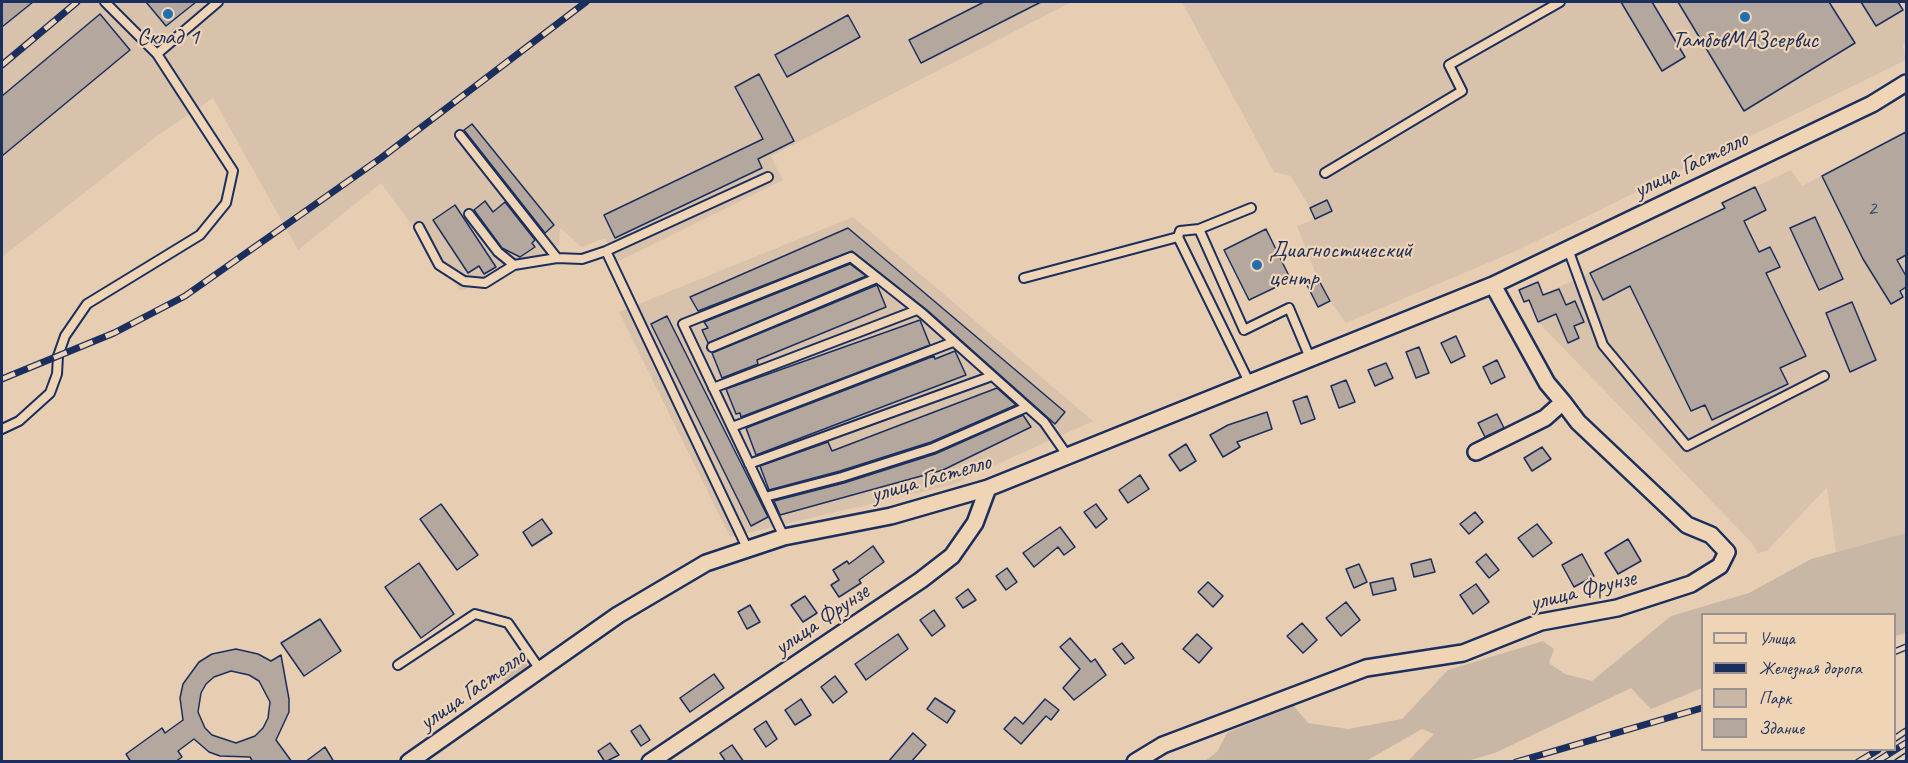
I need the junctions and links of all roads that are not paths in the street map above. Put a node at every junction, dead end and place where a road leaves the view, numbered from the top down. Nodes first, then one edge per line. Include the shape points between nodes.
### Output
1 (105, 2) edge
2 (218, 2) edge
3 (1560, 2) edge
4 (157, 54) junction
5 (1906, 83) edge
6 (460, 135) dead end
7 (1325, 172) dead end
8 (768, 177) dead end
9 (1251, 208) dead end
10 (469, 214) dead end
11 (419, 227) dead end
12 (1198, 229) junction
13 (1178, 237) junction
14 (1568, 249) junction
15 (606, 251) junction
16 (557, 258) junction
17 (514, 265) junction
18 (877, 278) junction
19 (1024, 278) dead end
20 (1493, 285) junction
21 (917, 310) junction
22 (953, 342) junction
23 (712, 347) dead end
24 (1310, 358) junction
25 (992, 376) junction
26 (1824, 376) dead end
27 (1250, 382) junction
28 (713, 388) junction
29 (1563, 402) junction
30 (1027, 407) junction
31 (732, 427) junction
32 (2, 429) edge
33 (1476, 452) dead end
34 (1067, 455) junction
35 (749, 464) junction
36 (988, 488) junction
37 (765, 497) junction
38 (784, 537) junction
39 (748, 550) junction
40 (398, 665) dead end
41 (541, 670) junction
42 (410, 762) edge
43 (650, 762) edge
44 (1135, 762) edge

1 - 4 lane
2 - 4 lane
3 - 7 lane via 1449,65 1462,91
4 - 32 lane via 233,171 226,203 200,235 87,304 64,336 50,393 19,421
5 - 14 street, улица Гастелло via 1872,104
6 - 16 lane
8 - 15 lane
9 - 12 lane
10 - 17 lane via 498,252
11 - 17 lane via 439,265 464,281 485,283
12 - 13 lane via 1180,231
12 - 24 lane via 1244,330 1289,308
13 - 19 lane
13 - 27 lane
14 - 20 street, улица Гастелло
14 - 26 lane via 1603,345 1687,446
15 - 16 lane via 582,259
15 - 39 lane
16 - 17 lane
18 - 21 lane
18 - 23 lane
18 - 28 lane via 851,257 683,324
20 - 24 street, улица Гастелло
20 - 29 street via 1547,383
21 - 22 lane
21 - 28 lane
22 - 25 lane
22 - 31 lane
24 - 27 street, улица Гастелло
25 - 30 lane
25 - 35 lane
27 - 34 street, улица Гастелло
28 - 31 lane
29 - 33 street via 1545,418
29 - 44 street, улица Фрунзе via 1578,422 1687,525 1712,535 1727,552 1720,566 1691,584 1617,608 1541,622 1463,653 1366,668 1163,745
30 - 34 lane via 1044,422
30 - 37 lane via 933,448
31 - 35 lane
34 - 36 street, улица Гастелло
35 - 37 lane
36 - 38 street, улица Гастелло via 891,516
36 - 43 street, улица Фрунзе via 975,523 952,556
37 - 38 lane
38 - 39 street, улица Гастелло
39 - 41 street, улица Гастелло via 706,563 678,579 618,615
40 - 41 lane via 475,614 508,623
41 - 42 street, улица Гастелло

